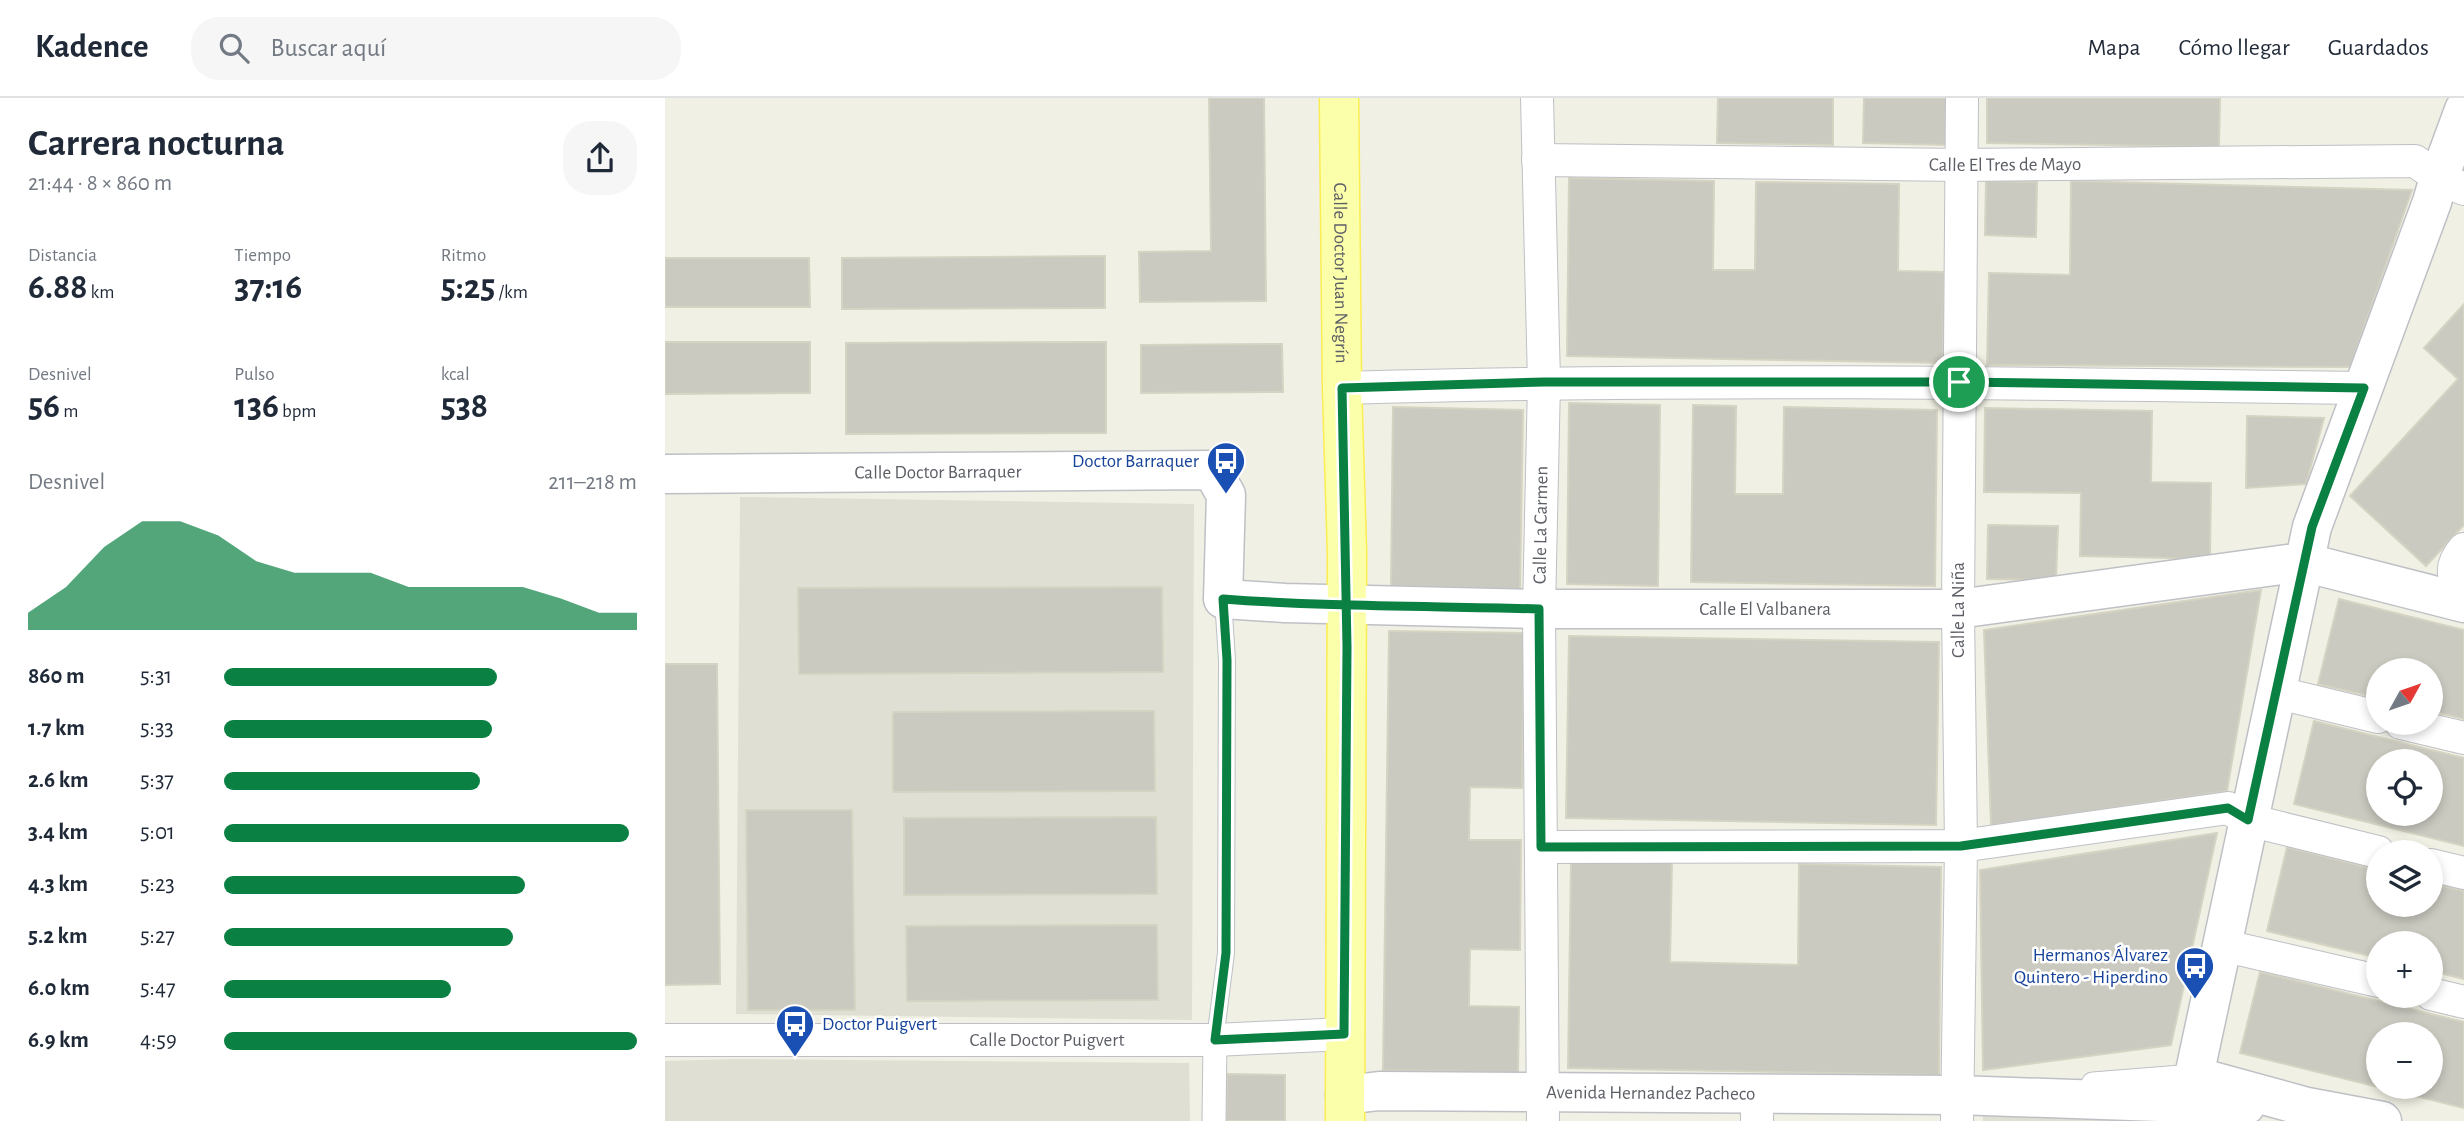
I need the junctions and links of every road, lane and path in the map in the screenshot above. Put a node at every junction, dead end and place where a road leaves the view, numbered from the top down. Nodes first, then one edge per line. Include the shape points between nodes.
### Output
1 (1339, 98) edge
2 (1537, 98) edge
3 (1962, 98) edge
4 (2464, 110) edge
5 (1538, 160) junction
6 (1961, 165) junction
7 (2451, 184) edge
8 (1544, 382) junction
9 (1959, 382) junction
10 (1342, 388) junction
11 (2364, 388) junction
12 (665, 474) edge
13 (2464, 549) edge
14 (2303, 562) junction
15 (2464, 597) edge
16 (1223, 599) junction
17 (2464, 603) edge
18 (1346, 605) junction
19 (1539, 609) junction
20 (1958, 609) junction
21 (2275, 692) junction
22 (2366, 714) edge
23 (2443, 733) edge
24 (2464, 738) edge
25 (2248, 820) junction
26 (1961, 846) junction
27 (1541, 847) junction
28 (2366, 849) edge
29 (2443, 868) edge
30 (2464, 873) edge
31 (2221, 945) junction
32 (2366, 978) edge
33 (2443, 997) edge
34 (2464, 1002) edge
35 (1344, 1034) junction
36 (665, 1040) edge
37 (1215, 1040) junction
38 (2203, 1090) junction
39 (1543, 1107) edge
40 (1758, 1107) edge
41 (1345, 1108) edge
42 (1957, 1108) edge
43 (1214, 1121) edge
44 (2382, 1121) edge

1 - 10 main road, Calle Doctor Juan Negrín
2 - 5 street, Calle La Carmen
3 - 6 street, Calle La Niña
4 - 7 street
5 - 6 street, Calle El Tres de Mayo
5 - 8 street, Calle La Carmen
6 - 7 street, Calle El Tres de Mayo via 2415,161
6 - 9 street, Calle La Niña
7 - 11 street via 2433,202
8 - 9 street
8 - 10 street
8 - 19 street, Calle La Carmen
9 - 11 street
9 - 20 street, Calle La Niña
10 - 18 main road, Calle Doctor Juan Negrín
11 - 14 street
12 - 16 street, Calle Doctor Barraquer via 1212,470 1226,495
13 - 15 street via 2453,569
14 - 17 street
14 - 20 street, Calle El Valbanera
14 - 21 street
16 - 18 street, Calle El Valbanera
16 - 37 lane via 1226,953
18 - 19 street, Calle El Valbanera
18 - 35 main road, Calle Doctor Juan Negrín
19 - 20 street, Calle El Valbanera
19 - 27 street, Calle La Carmen
20 - 26 street, Calle La Niña
21 - 22 street
21 - 25 street
23 - 24 street
25 - 26 street via 2228,808
25 - 28 street
25 - 31 street
26 - 27 street
26 - 42 street, Calle La Niña
27 - 39 street, Calle La Carmen
29 - 30 street
31 - 32 street
31 - 38 street
33 - 34 street
35 - 37 street, Calle Doctor Puigvert
35 - 41 main road, Calle Doctor Juan Negrín
36 - 37 street, Calle Doctor Puigvert
37 - 43 street
38 - 42 street, Avenida Hernandez Pacheco
38 - 44 street, Avenida Hernandez Pacheco
39 - 40 street, Avenida Hernandez Pacheco
39 - 41 street, Avenida Hernandez Pacheco via 1379,1091
40 - 42 street, Avenida Hernandez Pacheco

